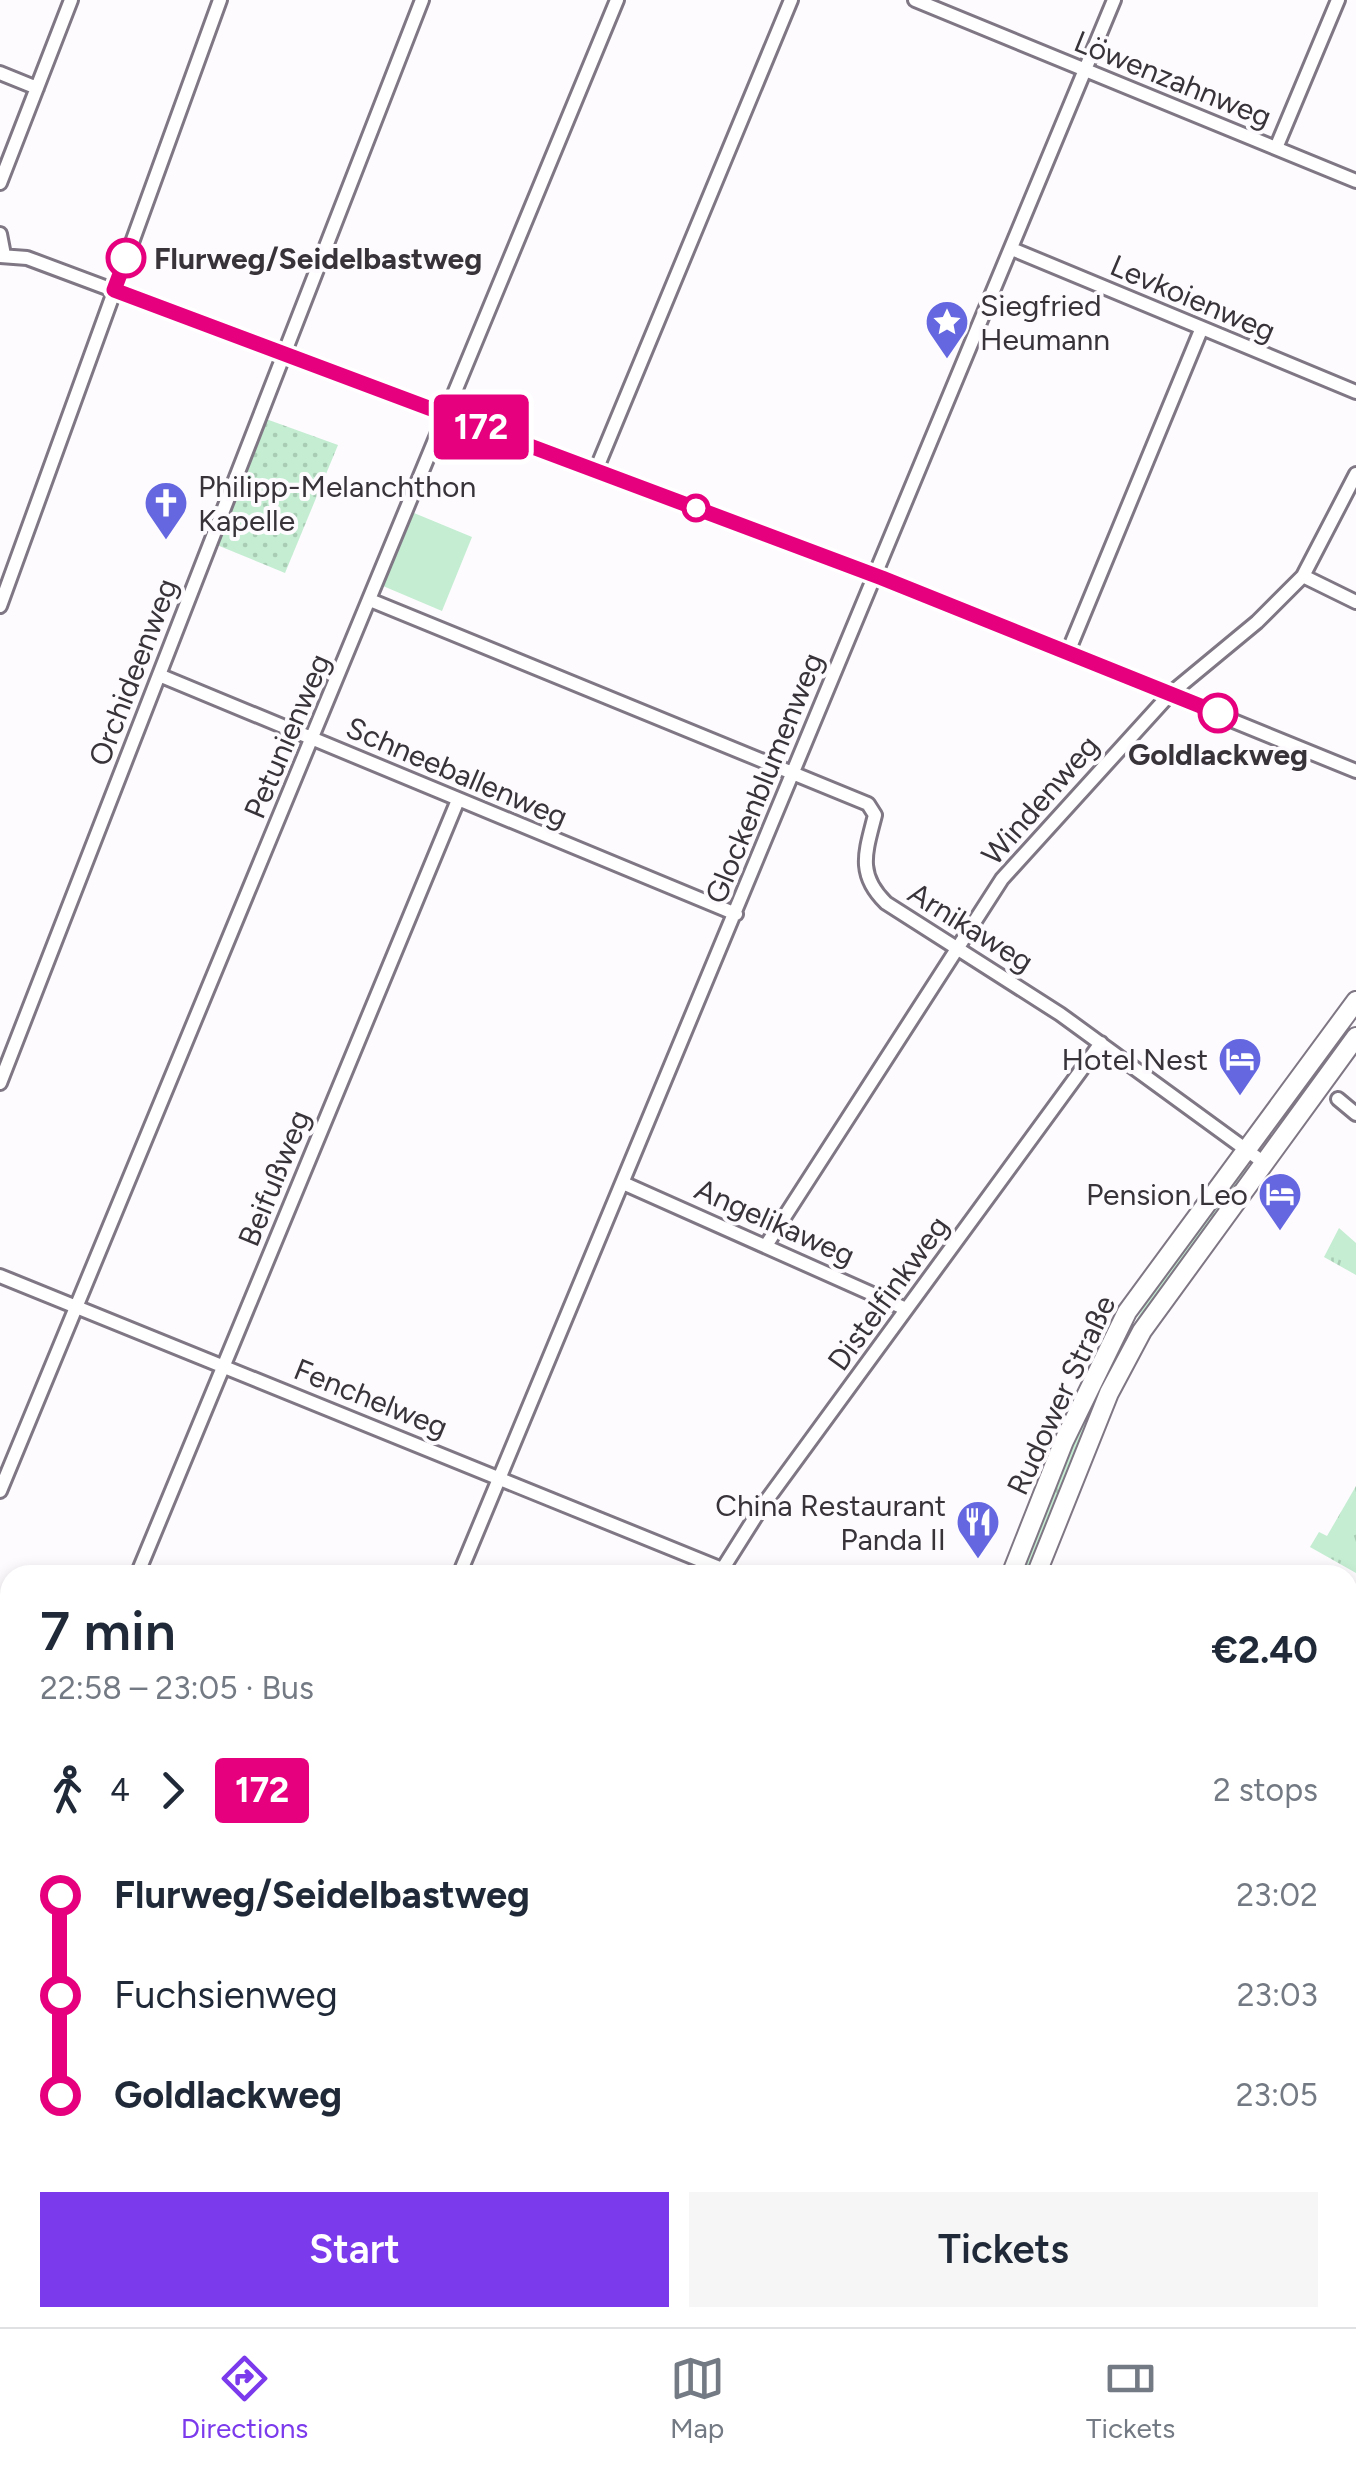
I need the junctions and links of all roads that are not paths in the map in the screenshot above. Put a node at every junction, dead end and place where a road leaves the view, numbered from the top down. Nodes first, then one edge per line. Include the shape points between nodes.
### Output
1 (71, 0) edge
2 (220, 0) edge
3 (422, 0) edge
4 (618, 0) edge
5 (791, 0) edge
6 (915, 0) edge
7 (1114, 0) edge
8 (1338, 0) edge
9 (1085, 70) junction
10 (0, 73) edge
11 (36, 88) junction
12 (1276, 148) junction
13 (1356, 181) edge
14 (0, 184) edge
15 (0, 234) edge
16 (1012, 249) junction
17 (2, 256) edge
18 (114, 290) junction
19 (1202, 330) junction
20 (284, 354) junction
21 (1356, 392) edge
22 (446, 414) junction
23 (596, 470) junction
24 (1356, 474) edge
25 (875, 575) junction
26 (1303, 576) junction
27 (370, 600) junction
28 (1356, 602) edge
29 (0, 606) edge
30 (1068, 652) junction
31 (159, 676) junction
32 (1170, 694) junction
33 (313, 739) junction
34 (1356, 771) edge
35 (792, 774) junction
36 (458, 800) junction
37 (736, 914) junction
38 (958, 948) junction
39 (1356, 1002) edge
40 (1356, 1037) edge
41 (1101, 1043) junction
42 (1306, 1073) junction
43 (0, 1083) edge
44 (1323, 1086) junction
45 (1338, 1099) dead end
46 (1355, 1112) edge
47 (1246, 1149) junction
48 (1263, 1162) junction
49 (623, 1183) junction
50 (767, 1244) junction
51 (0, 1276) edge
52 (76, 1306) junction
53 (906, 1309) junction
54 (223, 1366) junction
55 (1091, 1382) junction
56 (1109, 1393) junction
57 (502, 1478) junction
58 (0, 1491) edge
59 (141, 1565) edge
60 (464, 1565) edge
61 (704, 1565) edge
62 (725, 1565) edge
63 (1015, 1565) edge
64 (1040, 1565) edge

1 - 11 street
2 - 18 street
3 - 20 street, Orchideenweg
4 - 22 street, Petunienweg
5 - 23 street
6 - 9 street, Löwenzahnweg
7 - 9 street, Glockenblumenweg
8 - 12 street
9 - 12 street, Löwenzahnweg
9 - 16 street, Glockenblumenweg
10 - 11 street
11 - 14 street
12 - 13 street, Löwenzahnweg
15 - 17 street
16 - 19 street, Levkoienweg
16 - 25 street, Glockenblumenweg
17 - 18 street via 27,258
18 - 20 street
18 - 29 street
19 - 21 street, Levkoienweg
19 - 30 street
20 - 22 street
20 - 31 street, Orchideenweg
22 - 23 street
22 - 27 street, Petunienweg
23 - 25 street
24 - 26 street, Windenweg
25 - 30 street
25 - 35 street, Glockenblumenweg
26 - 28 street
26 - 32 street, Windenweg
27 - 33 street, Petunienweg
27 - 35 street, Arnikaweg
30 - 32 street
31 - 33 street, Schneeballenweg
31 - 43 street, Orchideenweg
32 - 34 street
32 - 38 street, Windenweg via 1002,879
33 - 36 street, Schneeballenweg
33 - 52 street, Petunienweg
35 - 37 street, Glockenblumenweg
35 - 38 street, Arnikaweg via 872,807 863,855 868,882 897,911
36 - 37 street, Schneeballenweg
36 - 54 street, Beifußweg
37 - 49 street, Glockenblumenweg
38 - 41 street, Arnikaweg
38 - 50 street, Windenweg
39 - 42 main road, Rudower Straße
40 - 44 main road, Rudower Straße
41 - 47 street, Arnikaweg
41 - 53 street, Distelfinkweg
42 - 44 street
42 - 47 main road, Rudower Straße
44 - 48 main road, Rudower Straße
45 - 46 street
47 - 48 street, Arnikaweg
47 - 55 main road, Rudower Straße via 1150,1278
48 - 56 main road, Rudower Straße via 1164,1298
49 - 50 street, Angelikaweg
49 - 57 street, Glockenblumenweg
50 - 53 street, Angelikaweg
51 - 52 street, Fenchelweg
52 - 54 street, Fenchelweg
52 - 58 street, Petunienweg
53 - 62 street, Distelfinkweg
54 - 57 street, Fenchelweg
54 - 59 street, Beifußweg
55 - 56 main road
55 - 63 main road, Rudower Straße
56 - 64 main road, Rudower Straße
57 - 60 street, Glockenblumenweg
57 - 61 street, Fenchelweg

